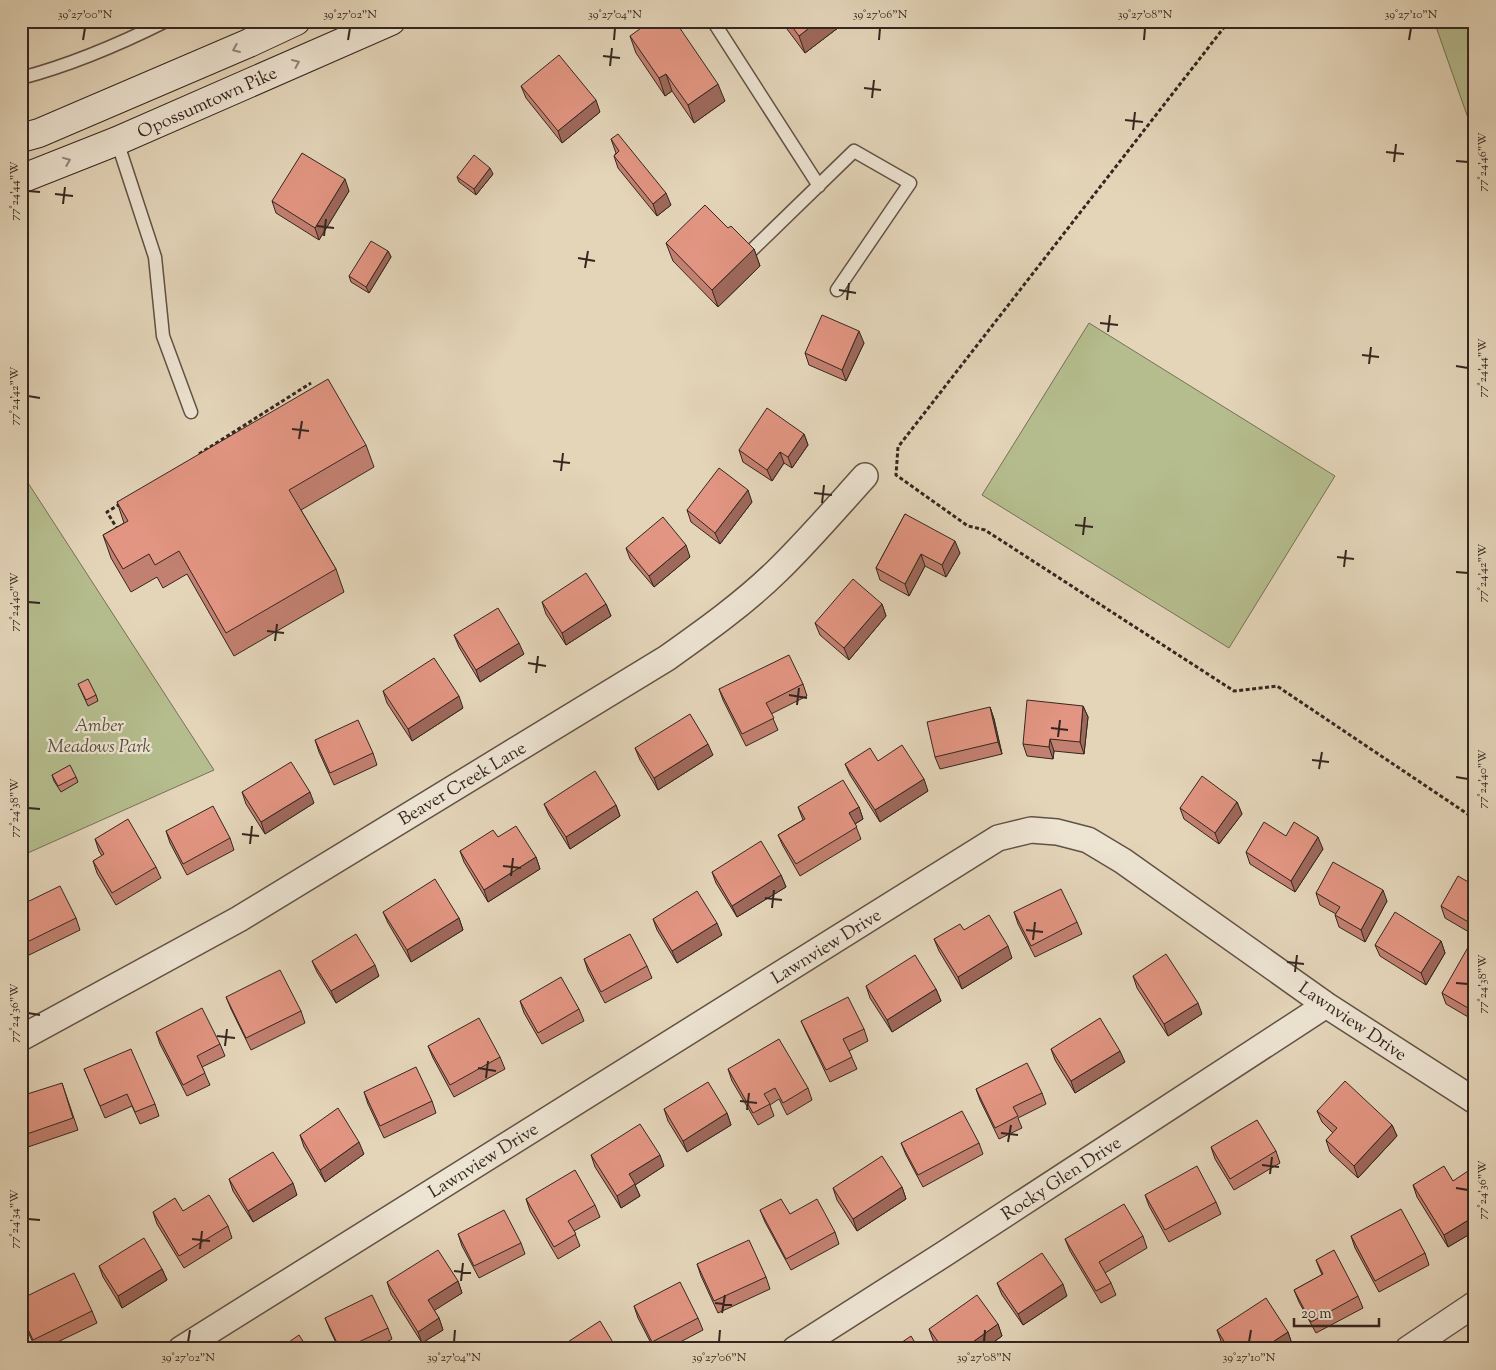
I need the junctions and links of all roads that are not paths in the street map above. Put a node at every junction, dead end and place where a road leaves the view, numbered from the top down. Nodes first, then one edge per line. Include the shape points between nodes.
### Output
1 (166, 21) edge
2 (296, 21) edge
3 (391, 21) edge
4 (713, 21) edge
5 (21, 78) edge
6 (21, 138) edge
7 (117, 141) junction
8 (21, 179) edge
9 (819, 186) junction
10 (751, 251) edge
11 (837, 290) dead end
12 (191, 412) dead end
13 (865, 476) dead end
14 (1326, 1005) junction
15 (21, 1038) edge
16 (1475, 1101) edge
17 (1475, 1304) edge
18 (181, 1349) edge
19 (795, 1349) edge
20 (1408, 1349) edge

1 - 5 lane via 53,69
2 -> 6 main road, Opossumtown Pike
7 -> 3 main road, Opossumtown Pike
4 - 9 lane
8 -> 7 main road, Opossumtown Pike
7 - 12 lane via 155,257 163,336
9 - 10 lane
9 - 11 lane via 854,151 910,183
13 - 15 street, Beaver Creek Lane via 775,573 721,619 667,658 239,919
14 - 16 street, Lawnview Drive
14 - 18 street, Lawnview Drive via 1123,861 1088,840 1057,832 1031,830 998,838
14 - 19 street, Rocky Glen Drive
17 - 20 street

